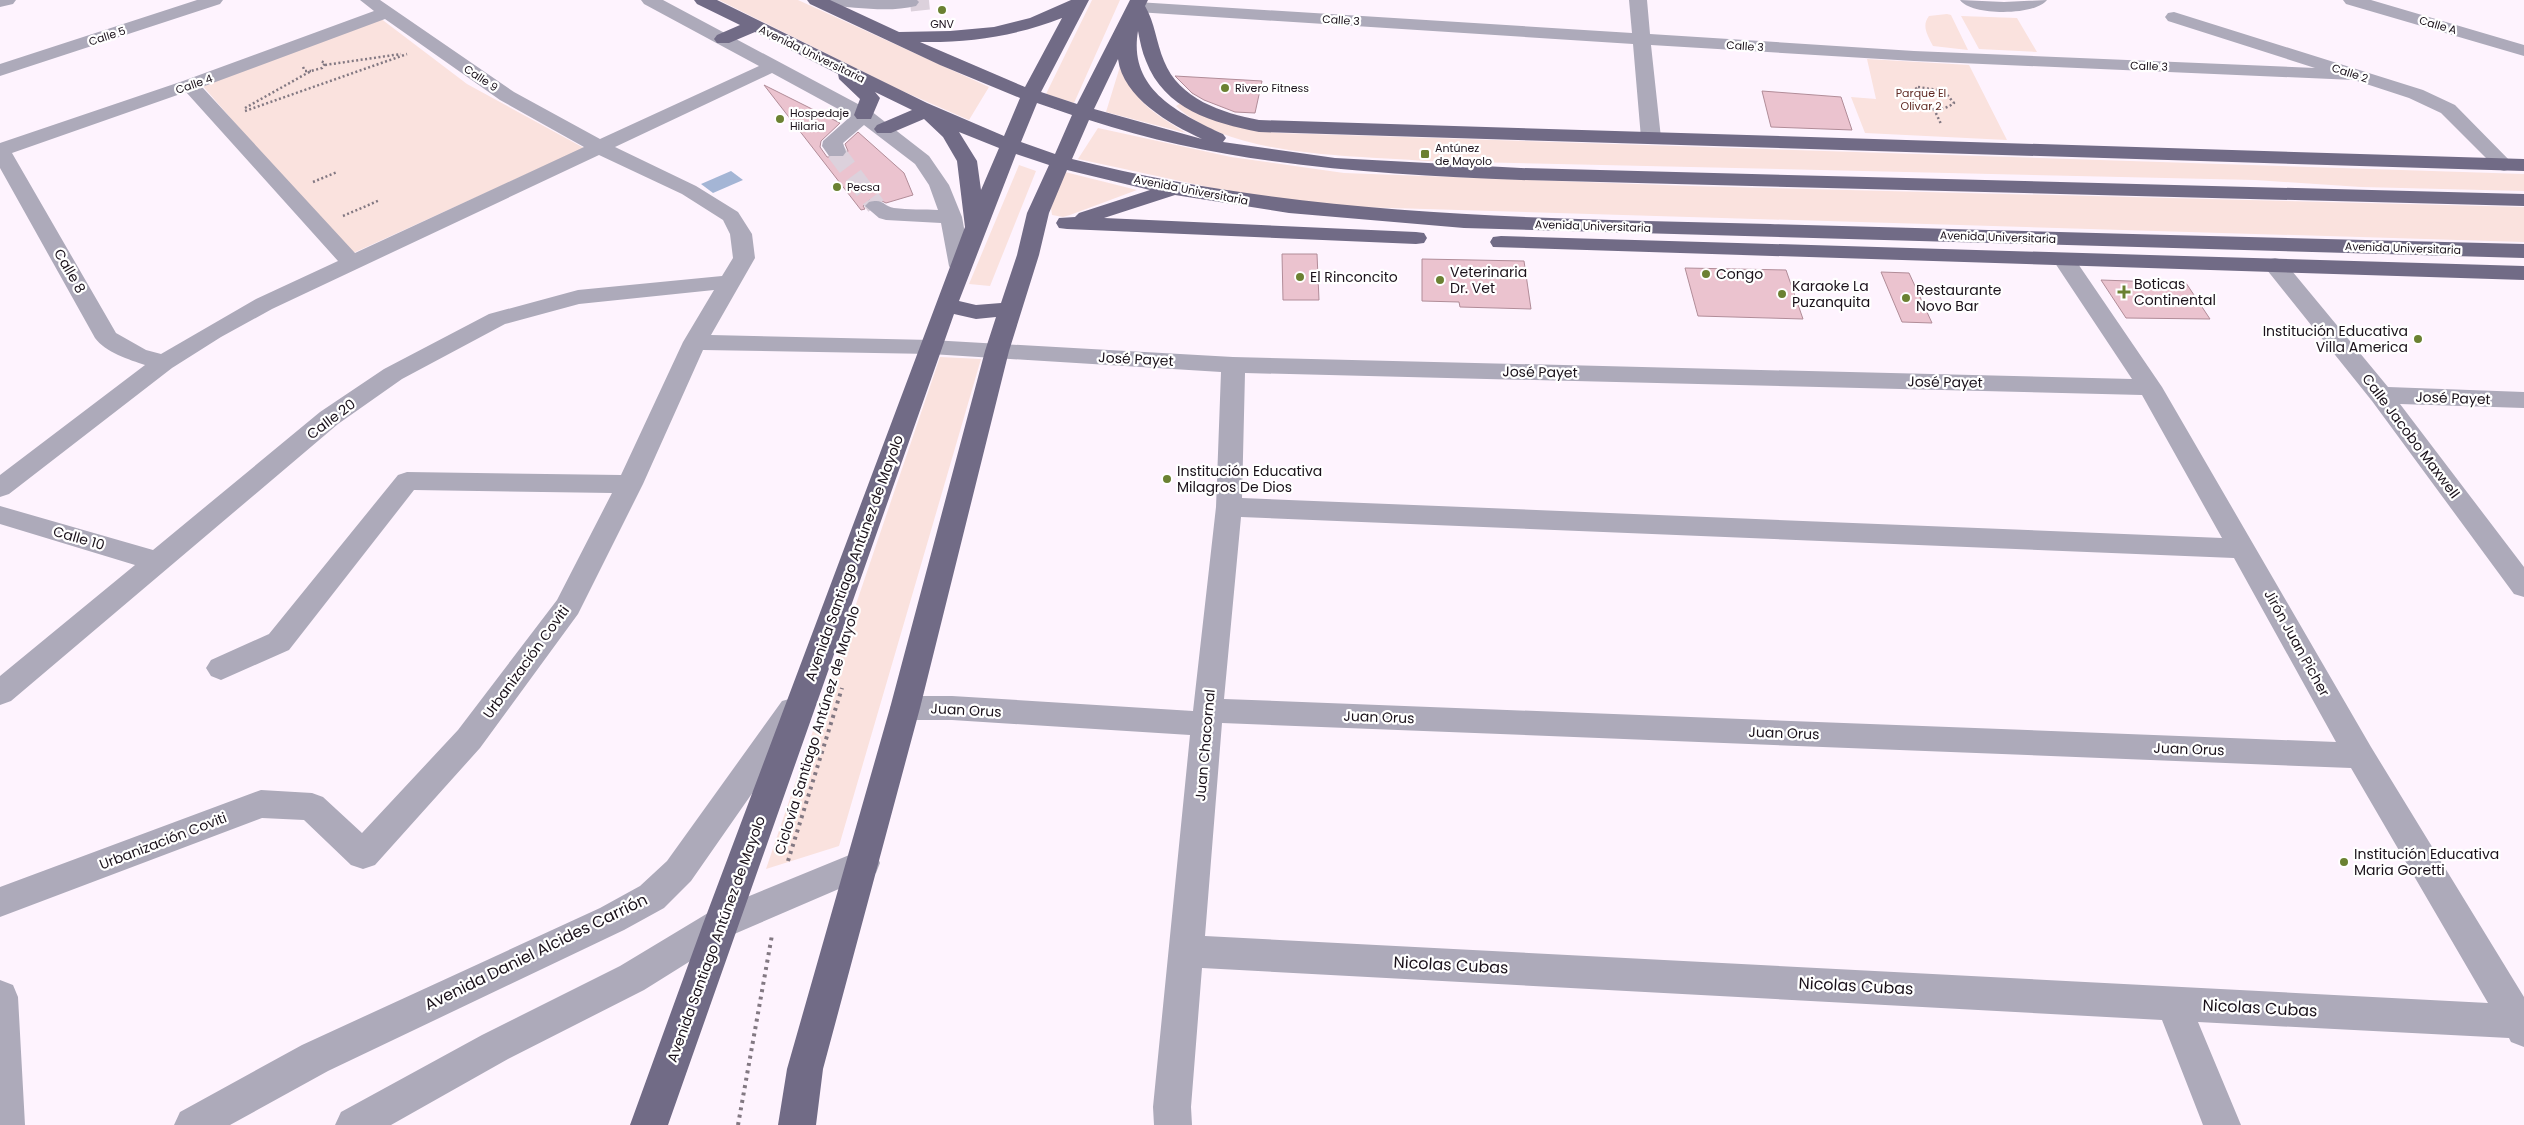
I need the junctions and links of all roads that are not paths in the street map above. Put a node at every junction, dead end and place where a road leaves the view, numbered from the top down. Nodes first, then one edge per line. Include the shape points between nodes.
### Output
1 (7, 0) edge
2 (214, 0) edge
3 (369, 0) edge
4 (650, 0) edge
5 (703, 0) edge
6 (816, 0) edge
7 (825, 0) edge
8 (1638, 0) edge
9 (1969, 0) edge
10 (2038, 0) edge
11 (2352, 0) edge
12 (1079, 1) edge
13 (0, 2) edge
14 (910, 2) dead end
15 (1136, 8) edge
16 (386, 13) junction
17 (2174, 17) dead end
18 (755, 25) junction
19 (892, 36) junction
20 (722, 39) junction
21 (1642, 39) junction
22 (2524, 51) edge
23 (773, 66) junction
24 (838, 66) junction
25 (0, 70) edge
26 (2353, 75) junction
27 (190, 86) junction
28 (1030, 96) junction
29 (926, 112) junction
30 (1083, 113) junction
31 (864, 115) junction
32 (884, 129) junction
33 (1651, 138) junction
34 (1010, 144) junction
35 (599, 147) junction
36 (0, 150) edge
37 (1254, 153) junction
38 (1060, 162) junction
39 (2504, 165) junction
40 (2524, 165) edge
41 (1176, 188) junction
42 (2524, 200) edge
43 (876, 206) tunnel mouth
44 (951, 217) junction
45 (1067, 223) junction
46 (975, 228) junction
47 (1846, 233) junction
48 (1588, 235) junction
49 (2524, 251) edge
50 (1854, 253) junction
51 (1028, 255) junction
52 (2064, 260) junction
53 (351, 262) junction
54 (2275, 265) junction
55 (960, 266) junction
56 (2524, 273) edge
57 (728, 282) junction
58 (946, 305) junction
59 (1010, 309) junction
60 (695, 342) junction
61 (931, 347) junction
62 (997, 351) junction
63 (164, 363) junction
64 (1233, 365) junction
65 (2150, 387) junction
66 (2381, 395) junction
67 (2524, 400) edge
68 (630, 484) junction
69 (0, 488) edge
70 (1229, 507) junction
71 (0, 515) edge
72 (2244, 548) junction
73 (2513, 557) edge
74 (158, 561) junction
75 (2524, 587) edge
76 (221, 668) dead end
77 (806, 692) junction
78 (0, 693) edge
79 (905, 708) junction
80 (1208, 717) junction
81 (2360, 756) junction
82 (864, 862) junction
83 (0, 902) edge
84 (720, 924) junction
85 (1187, 951) junction
86 (0, 997) edge
87 (2173, 1003) junction
88 (2522, 1024) edge
89 (6, 1125) edge
90 (193, 1125) edge
91 (354, 1125) edge
92 (649, 1125) edge
93 (797, 1125) edge
94 (1173, 1125) edge
95 (2222, 1125) edge

1 - 13 street
2 - 25 street, Calle 5
3 - 16 street, Calle 9
4 - 20 street, Avenida Universitaria
5 - 18 main road, Avenida Universitaria
6 - 19 main road
7 - 14 street via 877,4
8 - 21 street
9 - 10 street via 1985,6 2010,7 2024,7
11 - 22 street, Calle A
12 - 19 main road via 1021,28 995,34 934,38
12 - 28 main road, Avenida Santiago Antúnez de Mayolo
15 - 21 street, Calle 3
15 - 30 main road
15 - 33 main road via 1144,17 1155,62 1172,89 1205,112 1226,120 1309,129
15 - 37 main road via 1126,49 1139,84 1170,113 1195,129
16 - 27 street, Calle 4
16 - 35 street, Calle 9 via 508,96
17 - 26 street, Calle 2
18 - 20 main road
18 - 24 main road, Avenida Universitaria
19 - 28 main road
20 - 23 street, Avenida Universitaria
21 - 26 street, Calle 3 via 1914,56
21 - 33 street
23 - 31 street, Avenida Universitaria
23 - 35 street
24 - 29 main road, Avenida Universitaria
24 - 31 main road via 870,98
26 - 39 street, Calle 2 via 2416,94 2448,109
27 - 36 street, Calle 4
27 - 53 street
28 - 30 main road
28 - 34 main road, Avenida Santiago Antúnez de Mayolo
29 - 32 main road
29 - 34 main road, Avenida Universitaria
29 - 46 main road via 951,134 967,161
30 - 37 main road via 1199,144
30 - 38 main road
31 - 32 street, Avenida Universitaria
31 - 32 street via 835,147
32 - 44 street, Avenida Universitaria via 922,160 939,185
33 - 39 main road
34 - 38 main road, Avenida Universitaria
34 - 46 main road, Avenida Santiago Antúnez de Mayolo
35 - 53 street
35 - 57 street, Urbanización Coviti via 689,190 731,216 741,234 744,258
36 - 63 street, Calle 8 via 107,338 138,355
37 - 42 main road via 1385,168 1521,174
38 - 41 main road, Avenida Universitaria
38 - 51 main road via 1038,213
39 - 40 main road
41 - 45 main road
41 - 48 main road, Avenida Universitaria via 1315,212
43 - 44 street via 886,214
44 - 55 street, Avenida Universitaria
45 - 48 main road, Avenida Universitaria
45 - 51 main road
46 - 55 main road, Avenida Santiago Antúnez de Mayolo
47 - 48 main road, Avenida Universitaria
47 - 49 main road, Avenida Universitaria
47 - 50 main road
48 - 50 main road, Avenida Universitaria
50 - 52 main road, Avenida Universitaria
51 - 59 main road
52 - 54 main road, Avenida Universitaria
52 - 65 street, Jirón Juan Picher
53 - 63 street via 264,304
54 - 56 main road, Avenida Universitaria
54 - 66 street, Calle Jacobo Maxwell
55 - 58 main road, Avenida Santiago Antúnez de Mayolo
57 - 60 street, Urbanización Coviti
57 - 74 street, Calle 20 via 578,297 497,319 393,374 329,418
58 - 59 main road via 976,312
58 - 61 main road, Avenida Santiago Antúnez de Mayolo
59 - 62 main road
60 - 61 street, José Payet
60 - 68 street, Urbanización Coviti
61 - 62 street, José Payet
61 - 77 main road, Avenida Santiago Antúnez de Mayolo
62 - 64 street, José Payet
62 - 79 main road
63 - 69 street
64 - 65 street, José Payet
64 - 70 street, Juan Chacornal
65 - 72 street, Jirón Juan Picher
66 - 67 street, José Payet
66 - 73 street, Calle Jacobo Maxwell
68 - 76 street via 407,481 279,642
68 - 83 street, Urbanización Coviti via 568,606 469,739 363,855 312,807 261,804
70 - 72 street
70 - 80 street, Juan Chacornal
71 - 74 street, Calle 10
72 - 81 street, Jirón Juan Picher
73 - 75 street, Calle Jacobo Maxwell
74 - 78 street, Calle 20
77 - 84 main road, Avenida Santiago Antúnez de Mayolo
77 - 90 street, Avenida Daniel Alcides Carrión via 679,871 652,897 612,919 315,1058
79 - 80 street, Juan Orus
79 - 82 main road
80 - 81 street, Juan Orus
80 - 85 street, Juan Chacornal
81 - 88 street, Jirón Juan Picher
82 - 84 street
82 - 93 main road via 805,1069
84 - 91 street via 632,978 496,1047
84 - 92 main road, Avenida Santiago Antúnez de Mayolo
85 - 87 street, Nicolas Cubas
85 - 94 street, Juan Chacornal
86 - 89 street
87 - 88 street, Nicolas Cubas
87 - 95 street

